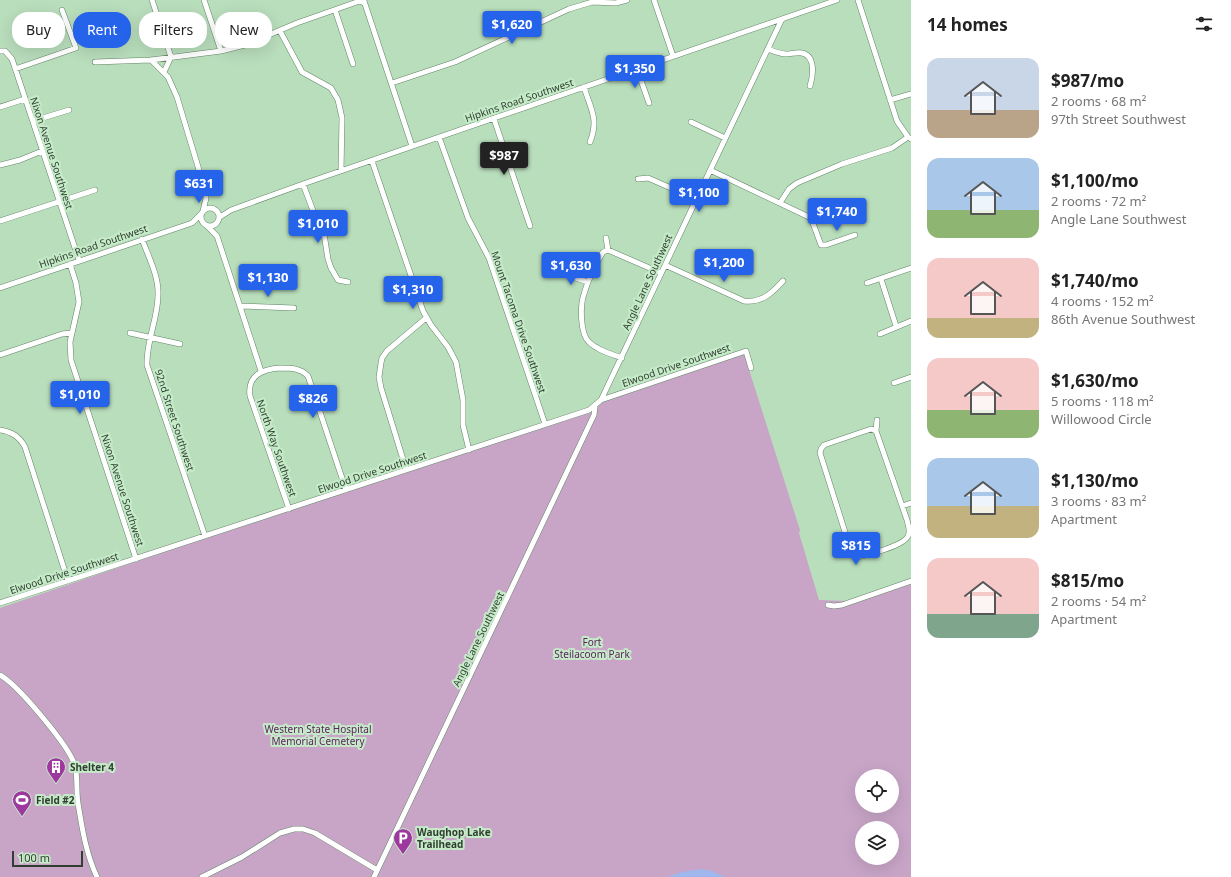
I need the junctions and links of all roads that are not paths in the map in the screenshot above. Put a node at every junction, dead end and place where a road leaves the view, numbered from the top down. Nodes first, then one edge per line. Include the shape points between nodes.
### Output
1 (152, 0) edge
2 (204, 0) edge
3 (627, 0) edge
4 (654, 0) edge
5 (837, 0) edge
6 (858, 0) edge
7 (364, 2) edge
8 (62, 10) dead end
9 (335, 10) junction
10 (782, 20) junction
11 (280, 31) junction
12 (768, 49) junction
13 (0, 51) edge
14 (221, 51) junction
15 (673, 56) junction
16 (171, 57) junction
17 (151, 60) junction
18 (95, 62) dead end
19 (353, 64) dead end
20 (15, 69) junction
21 (637, 69) junction
22 (164, 72) junction
23 (392, 83) junction
24 (810, 86) dead end
25 (584, 87) junction
26 (911, 94) edge
27 (25, 99) junction
28 (890, 100) junction
29 (649, 103) dead end
30 (0, 107) edge
31 (69, 110) dead end
32 (494, 119) junction
33 (33, 121) junction
34 (690, 122) dead end
35 (440, 137) junction
36 (725, 138) junction
37 (909, 138) edge
38 (590, 142) dead end
39 (412, 146) junction
40 (42, 151) junction
41 (372, 161) junction
42 (0, 164) edge
43 (710, 170) junction
44 (341, 171) junction
45 (638, 179) dead end
46 (304, 184) junction
47 (94, 190) dead end
48 (206, 198) junction
49 (696, 199) junction
50 (59, 201) junction
51 (780, 204) junction
52 (215, 209) junction
53 (231, 210) junction
54 (202, 213) junction
55 (219, 220) junction
56 (0, 222) edge
57 (192, 223) junction
58 (206, 225) junction
59 (530, 226) dead end
60 (217, 236) junction
61 (855, 236) dead end
62 (606, 238) dead end
63 (142, 239) junction
64 (608, 250) junction
65 (79, 260) junction
66 (70, 264) junction
67 (665, 265) junction
68 (911, 268) edge
69 (560, 273) dead end
70 (661, 273) junction
71 (881, 279) junction
72 (783, 281) dead end
73 (348, 282) dead end
74 (588, 282) junction
75 (867, 283) dead end
76 (0, 288) edge
77 (240, 306) junction
78 (294, 308) dead end
79 (426, 318) junction
80 (911, 321) edge
81 (896, 326) junction
82 (72, 333) junction
83 (130, 333) dead end
84 (880, 334) dead end
85 (150, 338) junction
86 (180, 344) dead end
87 (0, 355) edge
88 (622, 358) junction
89 (751, 368) dead end
90 (261, 371) junction
91 (911, 377) edge
92 (894, 383) dead end
93 (601, 400) junction
94 (595, 407) junction
95 (877, 420) dead end
96 (545, 424) junction
97 (0, 430) edge
98 (876, 431) junction
99 (469, 450) junction
100 (406, 469) junction
101 (346, 490) junction
102 (911, 503) edge
103 (902, 506) junction
104 (289, 509) junction
105 (205, 536) junction
106 (136, 559) junction
107 (68, 581) junction
108 (911, 581) edge
109 (0, 602) edge
110 (828, 605) dead end
111 (0, 675) edge
112 (377, 870) junction
113 (96, 877) edge
114 (202, 877) edge
115 (374, 877) edge

1 - 16 street
2 - 14 street
3 - 23 street via 612,3 592,2 569,9 455,62
4 - 15 street
5 - 10 street, Hipkins Road Southwest
6 - 28 street
7 - 9 street via 360,1
7 - 23 street
8 - 20 street via 76,48
9 - 11 street
9 - 19 street
10 - 12 street, Angle Lane Southwest
10 - 15 street, Hipkins Road Southwest
11 - 14 street via 245,45
11 - 44 street via 302,72 331,88 338,100 342,118
12 - 24 street via 786,54 802,53 808,57 813,71
12 - 36 street, Angle Lane Southwest
13 - 20 street, Nixon Avenue Southwest via 7,52
14 - 16 street
15 - 21 street, Hipkins Road Southwest
16 - 17 street
16 - 22 street
17 - 18 street
17 - 22 street
20 - 27 street, Nixon Avenue Southwest
21 - 25 street, Hipkins Road Southwest
21 - 29 street
22 - 48 street via 183,112
23 - 39 street
25 - 32 street, Hipkins Road Southwest
25 - 38 street via 594,118 595,129
26 - 28 street
27 - 30 street
27 - 33 street, Nixon Avenue Southwest
28 - 37 street via 897,121
31 - 33 street
32 - 35 street, Hipkins Road Southwest
32 - 59 street
33 - 40 street, Nixon Avenue Southwest
34 - 36 street
35 - 39 street, Hipkins Road Southwest
35 - 96 street, Mount Tacoma Drive Southwest via 468,218 489,258
36 - 43 street, Angle Lane Southwest
37 - 51 street via 892,148 842,164 797,183 789,189
39 - 41 street, Hipkins Road Southwest
40 - 42 street via 20,160
40 - 50 street, Nixon Avenue Southwest
41 - 44 street, Hipkins Road Southwest
41 - 79 street
43 - 49 street, Angle Lane Southwest
43 - 51 street
44 - 46 street, Hipkins Road Southwest
45 - 49 street via 648,178
46 - 53 street, Hipkins Road Southwest
46 - 73 street via 324,234 331,268 338,280
47 - 50 street
48 - 52 street
48 - 54 street
49 - 67 street, Angle Lane Southwest
50 - 56 street
50 - 65 street, Nixon Avenue Southwest
51 - 61 street via 811,218 822,245
52 - 53 street, Hipkins Road Southwest
52 - 54 street via 208,208
52 - 55 street
53 - 55 street, Hipkins Road Southwest
54 - 57 street, Hipkins Road Southwest
54 - 58 street via 201,220
55 - 58 street via 214,226
55 - 60 street
57 - 58 street, Hipkins Road Southwest
57 - 63 street, Hipkins Road Southwest
58 - 60 street
60 - 77 street
62 - 64 street
63 - 65 street, Hipkins Road Southwest
63 - 85 street, 92nd Street Southwest via 158,290 158,304
64 - 70 street
64 - 74 street via 603,252
65 - 66 street, Hipkins Road Southwest
66 - 76 street, Hipkins Road Southwest
66 - 82 street, Nixon Avenue Southwest via 79,302
67 - 70 street, Angle Lane Southwest
67 - 72 street via 744,301 763,299
68 - 71 street
69 - 74 street
70 - 88 street, Angle Lane Southwest
71 - 75 street
71 - 81 street
74 - 88 street via 583,298 583,333 595,346
77 - 78 street
77 - 90 street
79 - 99 street via 456,362 463,400 463,425
79 - 100 street via 387,351 382,358 380,369 380,388
80 - 81 street
81 - 84 street
82 - 87 street
82 - 106 street, Nixon Avenue Southwest via 70,351 74,371
83 - 85 street
85 - 86 street
85 - 105 street, 92nd Street Southwest via 147,354 149,370
88 - 93 street, Angle Lane Southwest
89 - 93 street, Elwood Drive Southwest via 746,351
90 - 101 street via 292,368 308,376
90 - 104 street, North Way Southwest via 252,381 250,396
91 - 92 street
93 - 94 street, Elwood Drive Southwest
94 - 96 street, Elwood Drive Southwest
94 - 112 street, Angle Lane Southwest via 594,415
95 - 98 street
96 - 99 street, Elwood Drive Southwest
97 - 107 street via 10,432 19,438 25,447
98 - 103 street
98 - 103 street via 872,429 824,445 820,449 853,555 858,557 906,539 909,528
99 - 100 street, Elwood Drive Southwest
100 - 101 street, Elwood Drive Southwest
101 - 104 street, Elwood Drive Southwest
102 - 103 street
104 - 105 street, Elwood Drive Southwest
105 - 106 street, Elwood Drive Southwest
106 - 107 street, Elwood Drive Southwest
107 - 109 street, Elwood Drive Southwest
108 - 110 street via 842,605
111 - 113 street via 21,692 73,758 78,802
112 - 114 street via 315,833 294,829 280,833 242,857
112 - 115 street, Angle Lane Southwest

